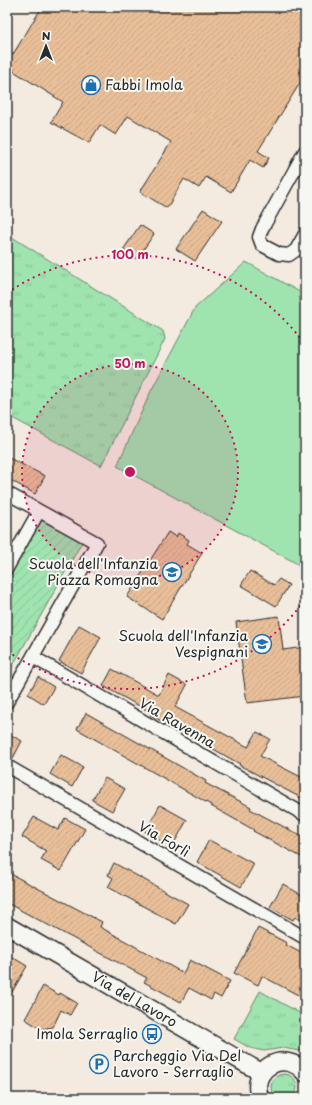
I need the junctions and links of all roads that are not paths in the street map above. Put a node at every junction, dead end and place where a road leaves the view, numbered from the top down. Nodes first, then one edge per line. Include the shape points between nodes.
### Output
1 (305, 151) edge
2 (305, 234) edge
3 (7, 493) edge
4 (39, 510) junction
5 (7, 568) edge
6 (33, 657) junction
7 (7, 702) edge
8 (7, 766) edge
9 (305, 815) edge
10 (7, 926) edge
11 (305, 938) edge
12 (262, 1073) junction
13 (305, 1073) edge
14 (260, 1098) edge

1 - 2 street via 259,238 262,245 279,254 289,255 296,250
3 - 4 street
4 - 5 street
4 - 6 street via 97,543
6 - 7 street
6 - 9 street, Via Ravenna
8 - 11 street, Via Forlì
10 - 12 main road, Via del Lavoro
12 - 13 main road via 274,1063 288,1062 295,1064
12 - 14 main road via 258,1086

